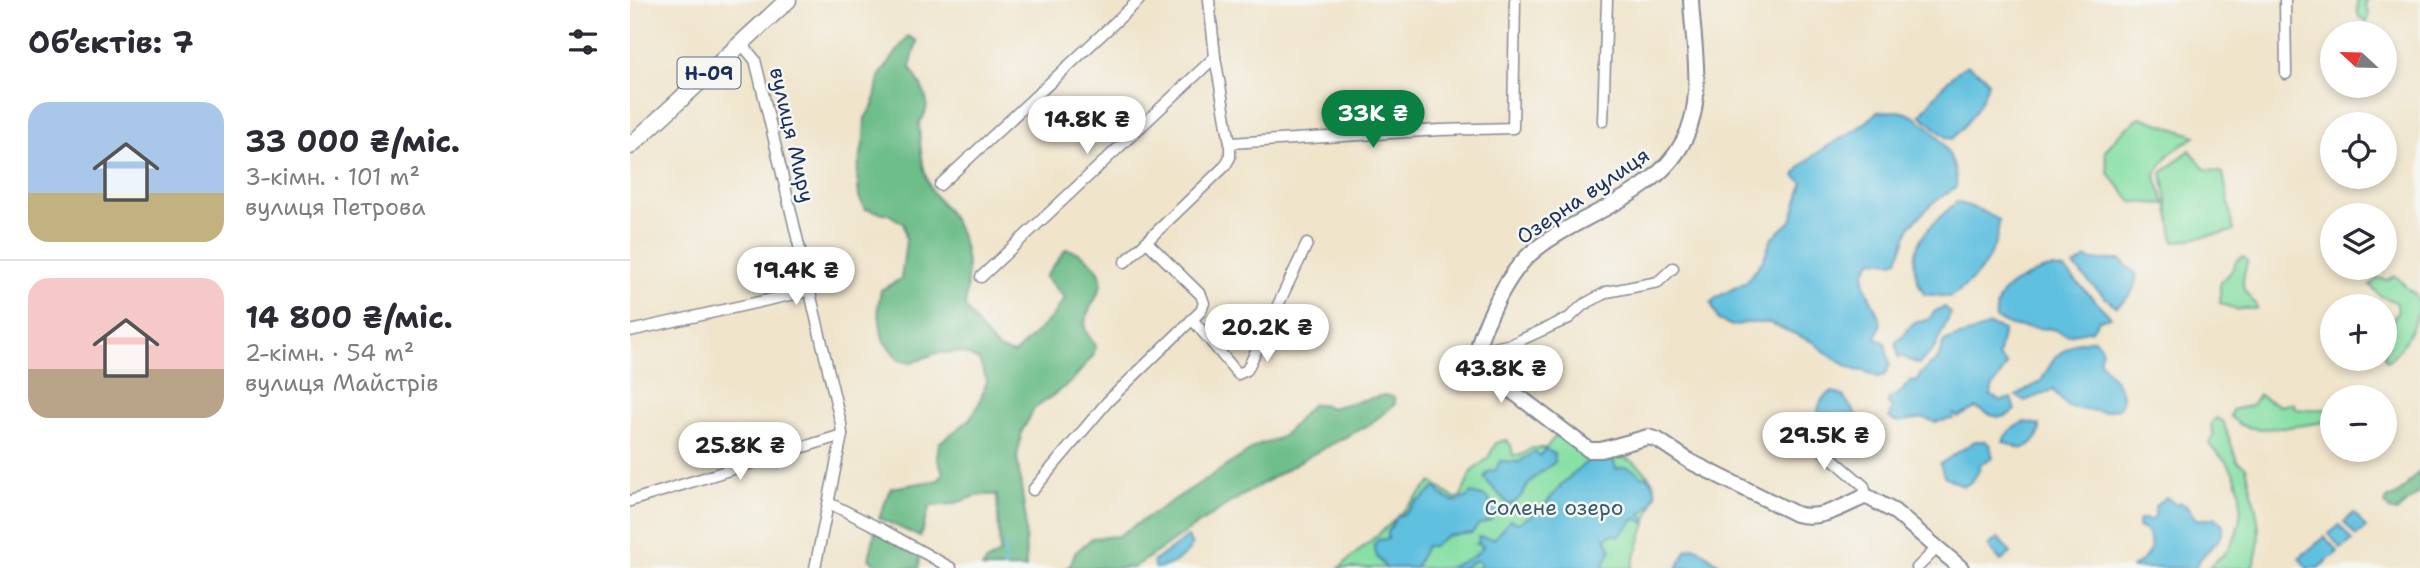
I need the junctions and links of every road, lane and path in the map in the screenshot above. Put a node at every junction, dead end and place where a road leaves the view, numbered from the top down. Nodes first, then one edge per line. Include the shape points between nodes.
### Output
1 (788, 0) edge
2 (1139, 0) edge
3 (1209, 0) edge
4 (1515, 0) edge
5 (1607, 0) edge
6 (1690, 0) edge
7 (2285, 0) edge
8 (741, 43) junction
9 (1215, 57) junction
10 (2286, 74) dead end
11 (1603, 121) dead end
12 (1230, 143) junction
13 (630, 146) edge
14 (940, 184) dead end
15 (1147, 243) junction
16 (1307, 244) dead end
17 (1125, 262) dead end
18 (1674, 268) dead end
19 (981, 277) dead end
20 (808, 291) junction
21 (1192, 319) junction
22 (630, 331) edge
23 (1478, 348) junction
24 (1804, 434) dead end
25 (842, 435) junction
26 (1033, 490) dead end
27 (1866, 496) junction
28 (630, 501) edge
29 (829, 503) junction
30 (1937, 548) junction
31 (814, 568) edge
32 (951, 568) edge
33 (1917, 568) edge
34 (1961, 568) edge

1 - 8 main road, Н-09
2 - 14 street
3 - 9 street
4 - 12 street via 1513,128
5 - 11 street
6 - 23 street, Озерна вулиця via 1696,90 1684,141 1672,160 1629,194 1528,256 1499,296
7 - 10 street
8 - 13 main road, Н-09
8 - 20 street, вулиця Миру via 755,60 760,76
9 - 12 street
9 - 19 street
12 - 15 street via 1226,166
15 - 17 street
15 - 21 street via 1201,295 1204,303
16 - 21 street via 1247,370 1238,374
18 - 23 street via 1658,282 1607,292 1583,304 1569,318 1512,344
20 - 22 street
20 - 25 street, вулиця Миру
21 - 26 street via 1108,401
23 - 27 street via 1478,360 1487,372 1589,450 1658,440 1691,462 1810,518
24 - 27 street via 1864,486
25 - 28 street
25 - 29 street, вулиця Миру
27 - 30 street via 1895,512
29 - 31 street, вулиця Миру
29 - 32 street
30 - 33 street
30 - 34 street

